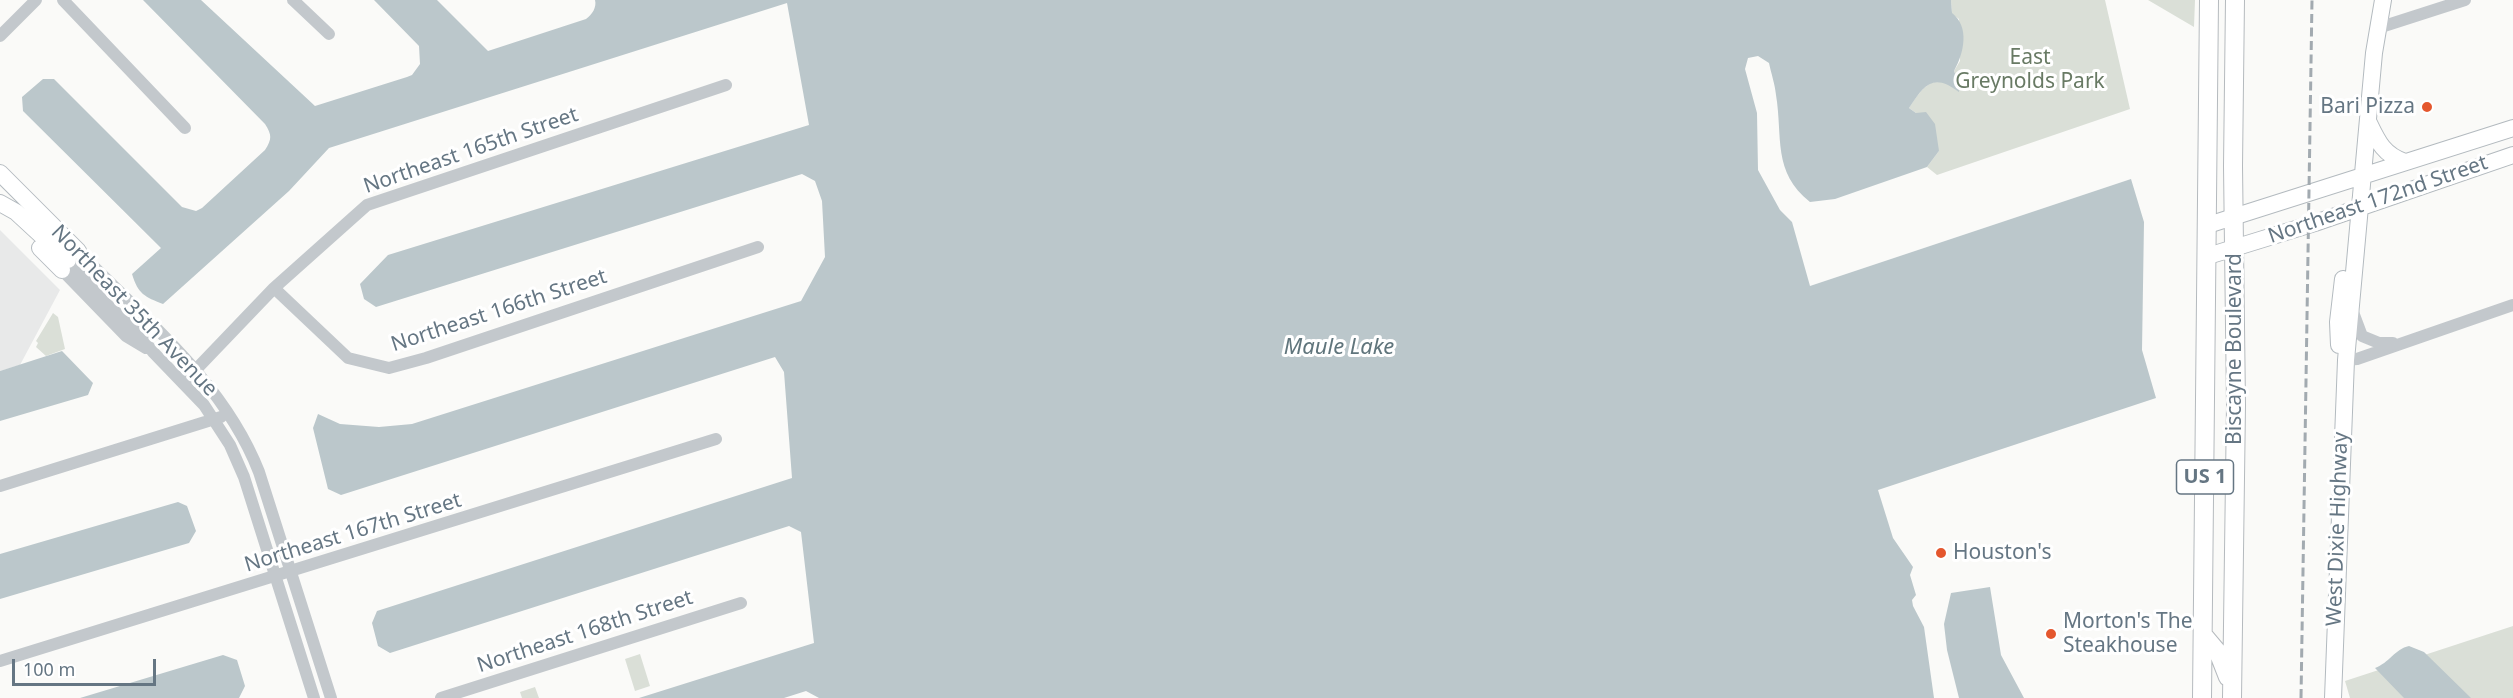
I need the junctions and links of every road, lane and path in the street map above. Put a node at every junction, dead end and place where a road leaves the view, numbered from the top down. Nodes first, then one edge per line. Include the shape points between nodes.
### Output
1 (36, 0) edge
2 (63, 0) edge
3 (293, 0) edge
4 (2209, 0) edge
5 (2235, 0) edge
6 (2383, 0) edge
7 (2465, 0) edge
8 (2378, 28) junction
9 (330, 34) dead end
10 (0, 36) edge
11 (726, 85) dead end
12 (2368, 123) junction
13 (185, 128) dead end
14 (2513, 128) edge
15 (2443, 150) junction
16 (2513, 155) edge
17 (2412, 159) junction
18 (0, 174) edge
19 (2364, 175) junction
20 (2447, 177) junction
21 (2421, 186) junction
22 (1, 204) edge
23 (2362, 207) junction
24 (2234, 217) junction
25 (2208, 225) junction
26 (758, 247) dead end
27 (2234, 248) junction
28 (2208, 256) junction
29 (69, 261) junction
30 (274, 288) junction
31 (2513, 305) edge
32 (2352, 307) junction
33 (2400, 344) junction
34 (152, 351) junction
35 (2346, 360) junction
36 (195, 369) junction
37 (184, 382) junction
38 (230, 412) junction
39 (216, 420) junction
40 (716, 439) dead end
41 (0, 486) edge
42 (291, 572) junction
43 (275, 577) junction
44 (741, 603) dead end
45 (2203, 635) junction
46 (0, 661) edge
47 (2232, 694) edge
48 (314, 698) edge
49 (331, 698) edge
50 (441, 698) edge
51 (2202, 698) edge
52 (2333, 698) edge

1 - 10 street
2 - 13 street
3 - 9 street
4 - 25 main road, Biscayne Boulevard / US 1
5 - 24 main road, Biscayne Boulevard / US 1
6 - 8 street, West Dixie Highway
7 - 8 street
8 - 12 street, West Dixie Highway
11 - 30 street, Northeast 165th Street via 367,205
12 - 17 street via 2392,157
12 - 19 street, West Dixie Highway
14 - 15 street, Northeast 172nd Street
15 - 17 street, Northeast 172nd Street
15 - 20 street via 2436,166
16 - 20 street, Northeast 172nd Street
17 - 19 street, Northeast 172nd Street
17 - 21 street via 2428,167
18 - 29 street, Northeast 35th Avenue
19 - 23 street, West Dixie Highway
19 - 24 street, Northeast 172nd Street
20 - 21 street, Northeast 172nd Street
21 - 23 street, Northeast 172nd Street
22 - 29 street, Northeast 35th Avenue via 10,218
23 - 27 street, Northeast 172nd Street
23 - 32 street, West Dixie Highway
23 - 35 street, West Dixie Highway via 2349,227 2338,322 2339,349
24 - 25 street, Northeast 172nd Street
24 - 27 main road, Biscayne Boulevard / US 1
25 - 28 main road, Biscayne Boulevard / US 1
26 - 30 street, Northeast 166th Street via 389,368 348,358
27 - 28 street, Northeast 172nd Street
27 - 47 main road, Biscayne Boulevard / US 1
28 - 45 main road, Biscayne Boulevard / US 1
29 - 34 street, Northeast 35th Avenue via 126,336
29 - 34 street, Northeast 35th Avenue via 112,299 116,312
29 - 36 street, Northeast 35th Avenue
30 - 36 street, Northeast 165th Street
31 - 33 street
32 - 33 street via 2362,336 2379,343
32 - 35 street, West Dixie Highway
33 - 35 street
34 - 37 street, Northeast 35th Avenue
35 - 52 street, West Dixie Highway
36 - 37 street, Northeast 165th Street
36 - 38 street, Northeast 35th Avenue
37 - 39 street, Northeast 35th Avenue
38 - 39 street
38 - 42 street, Northeast 35th Avenue via 253,455
39 - 41 street
39 - 43 street, Northeast 35th Avenue via 244,477
40 - 42 street, Northeast 167th Street
42 - 43 street, Northeast 167th Street
42 - 49 street, Northeast 35th Avenue
43 - 46 street, Northeast 167th Street
43 - 48 street, Northeast 35th Avenue
44 - 50 street, Northeast 168th Street
45 - 47 main road via 2219,654
45 - 51 main road, Biscayne Boulevard / US 1

